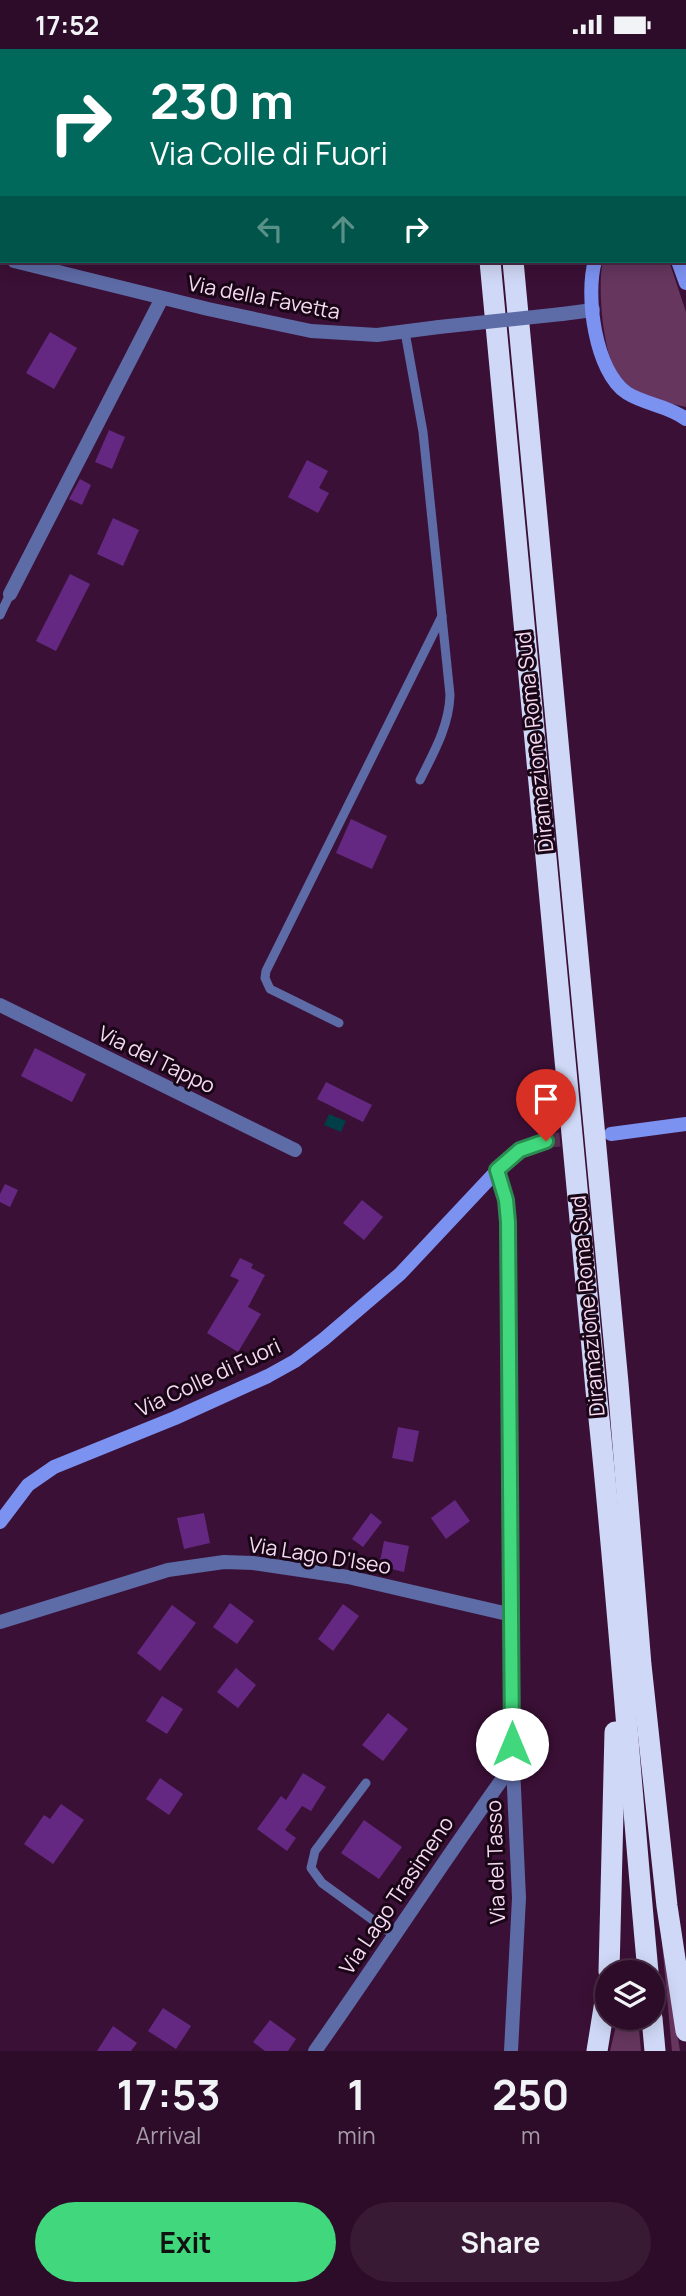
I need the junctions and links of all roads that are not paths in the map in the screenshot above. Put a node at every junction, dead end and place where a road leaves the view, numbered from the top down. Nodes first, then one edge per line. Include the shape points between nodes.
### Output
1 (22, 263) edge
2 (490, 263) edge
3 (513, 263) edge
4 (595, 263) edge
5 (679, 263) edge
6 (686, 283) edge
7 (162, 298) junction
8 (593, 310) junction
9 (405, 332) junction
10 (680, 411) edge
11 (686, 419) edge
12 (10, 594) joint
13 (0, 615) edge
14 (442, 616) junction
15 (421, 780) dead end
16 (0, 1005) edge
17 (339, 1023) dead end
18 (684, 1124) edge
19 (611, 1134) tunnel mouth
20 (546, 1141) tunnel mouth
21 (295, 1150) dead end
22 (497, 1170) junction
23 (0, 1522) edge
24 (512, 1615) junction
25 (0, 1622) edge
26 (621, 1674) junction
27 (513, 1764) junction
28 (366, 1783) dead end
29 (395, 1936) junction
30 (610, 1960) edge
31 (647, 1960) edge
32 (685, 2022) edge
33 (600, 2030) edge
34 (653, 2030) edge
35 (315, 2051) edge
36 (511, 2051) edge
37 (597, 2051) edge
38 (655, 2051) edge

1 - 7 street, Via della Favetta
2 - 26 highway, Diramazione Roma Sud via 612,1534
3 - 32 highway, Diramazione Roma Sud via 641,1665 667,1906
4 - 8 street
5 - 6 street
7 - 9 street, Via della Favetta via 323,333
7 - 12 street
8 - 9 street, Via della Favetta, bridge
8 - 10 street via 603,363 613,381 632,396
9 - 14 lane via 424,432
10 - 11 street
12 - 13 lane
14 - 15 lane via 449,712
14 - 17 lane via 266,971 270,989
16 - 21 street, Via del Tappo
18 - 19 street
20 - 22 street, Via Colle di Fuori via 520,1150
22 - 23 street, Via Colle di Fuori via 400,1274 295,1361 176,1418 54,1468 28,1485
22 - 24 street, Via del Tasso via 508,1222
24 - 25 street, Via Lago D'Iseo via 348,1577 224,1562 168,1570
24 - 27 street, Via del Tasso
26 - 30 highway via 614,1746
26 - 31 highway, Diramazione Roma Sud
27 - 29 street, Via Lago Trasimeno
27 - 36 street, Via del Tasso via 519,1915
28 - 29 lane via 315,1851 312,1868 322,1883
29 - 35 street, Via Lago Trasimeno
33 - 37 highway
34 - 38 highway

